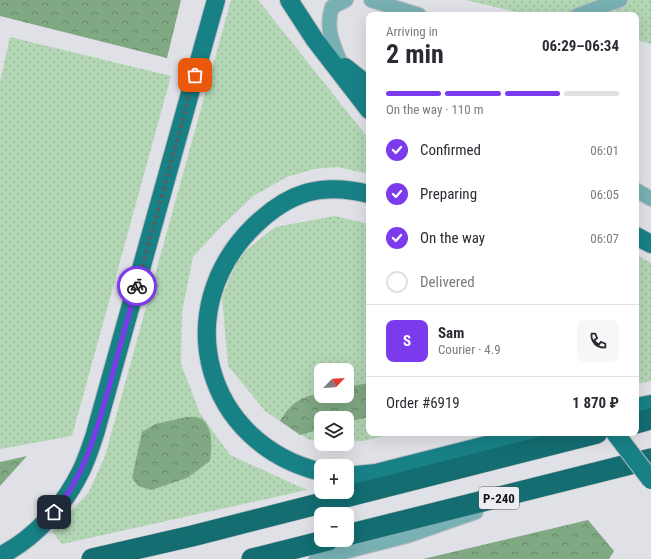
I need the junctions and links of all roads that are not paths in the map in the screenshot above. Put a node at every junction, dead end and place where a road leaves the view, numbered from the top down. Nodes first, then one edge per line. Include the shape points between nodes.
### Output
1 (216, 0) edge
2 (289, 0) edge
3 (346, 0) edge
4 (371, 0) edge
5 (620, 0) edge
6 (409, 12) edge
7 (586, 12) edge
8 (316, 40) junction
9 (341, 64) junction
10 (366, 84) edge
11 (366, 106) edge
12 (639, 192) edge
13 (366, 194) edge
14 (651, 199) edge
15 (639, 238) edge
16 (651, 244) edge
17 (651, 404) edge
18 (639, 406) edge
19 (651, 419) edge
20 (639, 422) edge
21 (522, 436) edge
22 (585, 436) edge
23 (617, 436) edge
24 (651, 459) edge
25 (651, 464) edge
26 (314, 470) edge
27 (608, 470) junction
28 (354, 475) edge
29 (651, 480) edge
30 (556, 483) junction
31 (354, 533) edge
32 (314, 544) edge
33 (0, 556) edge
34 (92, 559) edge
35 (252, 559) edge
36 (316, 559) edge

1 - 33 main road via 96,434 81,472 61,504 39,530
2 - 8 main road
3 - 9 street via 332,7 329,17 329,34
4 - 6 street
5 - 7 street
8 - 9 main road
8 - 11 main road
9 - 10 main road
12 - 14 street
13 - 26 main road via 332,189 308,192 283,202 259,221 239,243 220,274 208,308 209,361 214,380 229,409 265,446 299,465
15 - 16 main road
17 - 18 main road
19 - 20 highway
21 - 28 main road via 376,473
22 - 34 highway
23 - 29 main road, bridge
24 - 27 highway, Р-240
25 - 27 main road
27 - 30 highway, Р-240
30 - 31 highway, Р-240
30 - 36 street via 407,536
32 - 35 highway

